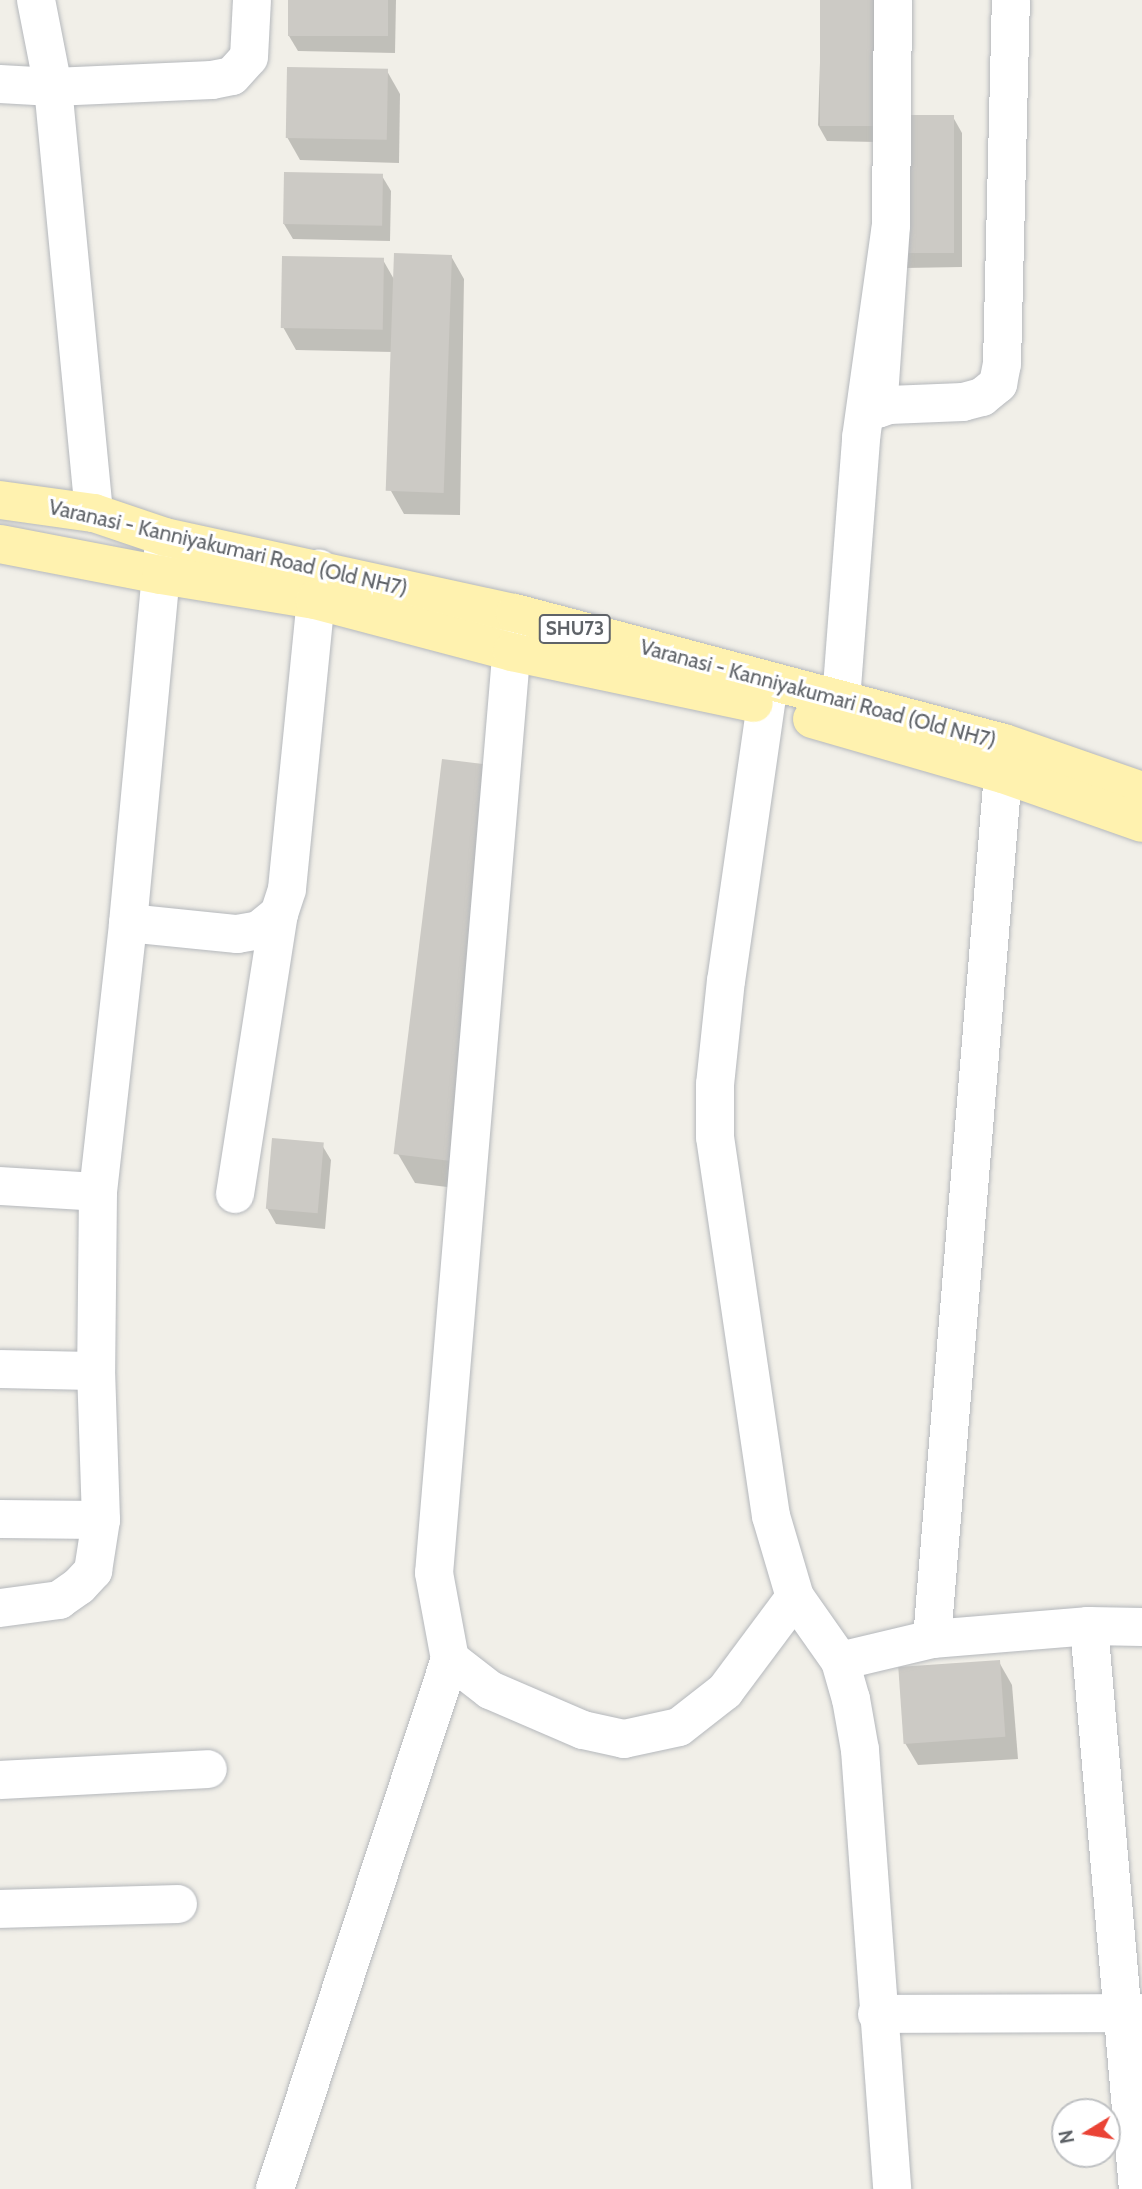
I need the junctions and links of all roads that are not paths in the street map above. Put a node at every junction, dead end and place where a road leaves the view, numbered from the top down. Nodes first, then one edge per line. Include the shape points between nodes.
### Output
1 (36, 0) edge
2 (252, 0) edge
3 (893, 0) edge
4 (1011, 0) edge
5 (0, 84) edge
6 (53, 87) junction
7 (891, 225) junction
8 (0, 500) edge
9 (94, 513) junction
10 (165, 537) junction
11 (0, 544) edge
12 (161, 575) junction
13 (317, 584) junction
14 (515, 612) junction
15 (512, 652) junction
16 (767, 694) junction
17 (841, 700) junction
18 (1003, 774) junction
19 (1142, 791) edge
20 (1142, 823) edge
21 (279, 914) junction
22 (128, 923) junction
23 (0, 1186) edge
24 (98, 1192) junction
25 (235, 1194) dead end
26 (0, 1369) edge
27 (96, 1371) junction
28 (0, 1519) edge
29 (101, 1520) junction
30 (795, 1597) junction
31 (0, 1608) edge
32 (1089, 1626) junction
33 (1142, 1627) edge
34 (932, 1639) junction
35 (450, 1659) junction
36 (840, 1661) junction
37 (208, 1769) dead end
38 (0, 1780) edge
39 (178, 1904) dead end
40 (0, 1909) edge
41 (1133, 2013) edge
42 (877, 2014) junction
43 (275, 2189) edge
44 (892, 2189) edge
45 (1138, 2189) edge

1 - 6 street
2 - 6 street via 249,57 232,76
3 - 7 street
4 - 7 street via 1002,364 998,384 982,397 878,409
5 - 6 street
6 - 9 street
7 - 17 street via 862,438
8 - 9 main road, Varanasi - Kanniyakumari Road (Old NH7) / SHU73
9 - 10 main road, Varanasi - Kanniyakumari Road (Old NH7) / SHU73
10 - 12 street
10 - 13 main road, Varanasi - Kanniyakumari Road (Old NH7) / SHU73
11 - 12 main road
12 - 13 main road
12 - 22 street
13 - 14 main road, Varanasi - Kanniyakumari Road (Old NH7) / SHU73
13 - 15 main road
13 - 21 street via 287,889
14 - 15 street
14 - 16 main road, Varanasi - Kanniyakumari Road (Old NH7) / SHU73
15 - 16 main road
15 - 35 street via 434,1573
16 - 17 main road, Varanasi - Kanniyakumari Road (Old NH7) / SHU73
16 - 18 main road
16 - 30 street via 725,993 715,1084 715,1137 761,1466
17 - 19 main road, Varanasi - Kanniyakumari Road (Old NH7) / SHU73 via 1004,743
18 - 20 main road
18 - 34 street
21 - 22 street via 259,930 237,934
21 - 25 street
22 - 24 street
23 - 24 street
24 - 27 street
26 - 27 street
27 - 29 street
28 - 29 street
29 - 31 street via 93,1571 79,1586 59,1600
30 - 35 street via 725,1690 679,1727 624,1739 583,1730 490,1690
30 - 36 street
32 - 33 street
32 - 34 street
32 - 41 street
34 - 36 street
35 - 43 street
36 - 42 street via 860,1750
37 - 38 street
39 - 40 street
41 - 42 street
41 - 45 street
42 - 44 street

